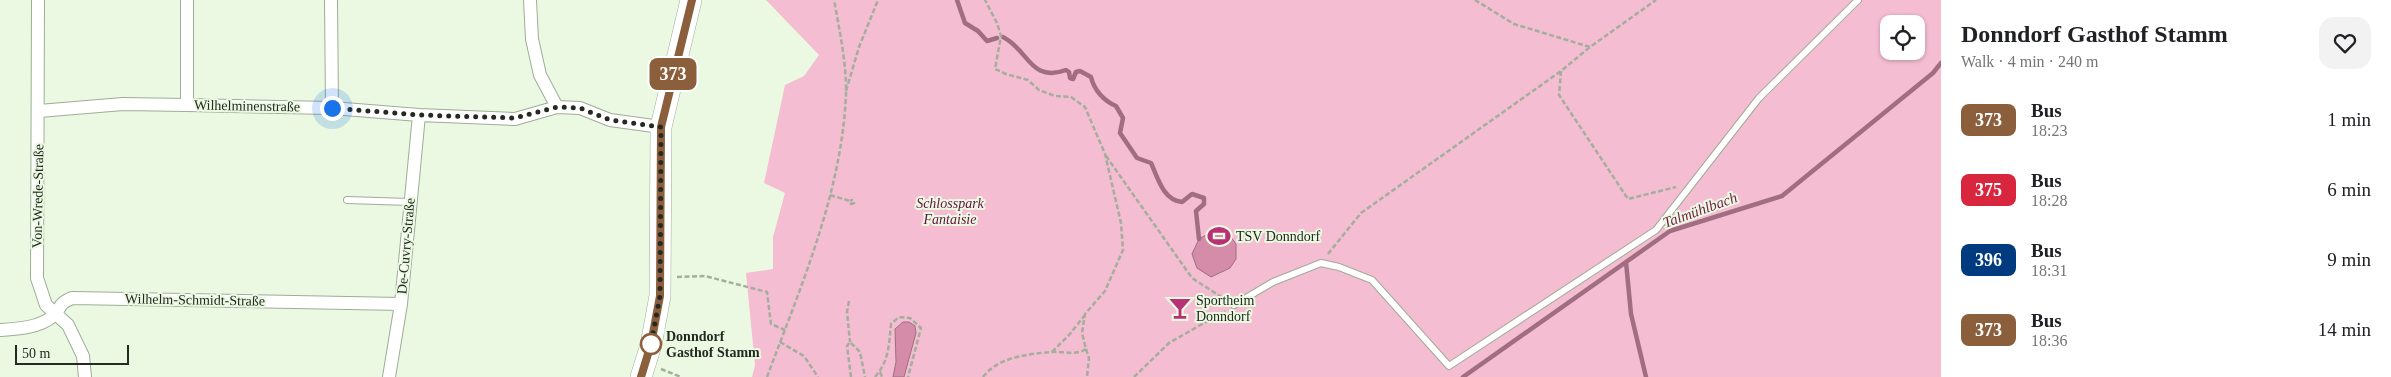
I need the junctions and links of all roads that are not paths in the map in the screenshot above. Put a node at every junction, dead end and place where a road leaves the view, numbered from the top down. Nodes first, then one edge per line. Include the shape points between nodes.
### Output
1 (38, 0) edge
2 (188, 0) edge
3 (331, 0) edge
4 (530, 0) edge
5 (692, 0) edge
6 (1858, 0) edge
7 (187, 105) junction
8 (557, 107) junction
9 (332, 108) junction
10 (39, 111) junction
11 (419, 115) junction
12 (661, 127) junction
13 (347, 200) dead end
14 (410, 202) junction
15 (400, 304) junction
16 (1234, 305) road end
17 (56, 314) junction
18 (0, 330) edge
19 (85, 377) edge
20 (389, 377) edge
21 (641, 377) edge

1 - 10 street, Von-Wrede-Straße
2 - 7 street
3 - 9 street
4 - 8 street via 532,40 540,75
5 - 12 main road
6 - 16 lane via 1759,98 1656,230 1449,366 1372,280 1339,267 1320,263 1273,282
7 - 9 street, Wilhelminenstraße
7 - 10 street, Wilhelminenstraße via 123,104
8 - 11 street, Wilhelminenstraße via 515,118
8 - 12 street, Wilhelminenstraße via 580,108 610,120
9 - 11 street, Wilhelminenstraße
10 - 17 street, Von-Wrede-Straße via 37,278 46,305
11 - 14 street, De-Cuvry-Straße
12 - 21 main road via 660,296
13 - 14 lane
14 - 15 street, De-Cuvry-Straße
15 - 17 street, Wilhelm-Schmidt-Straße via 72,298 61,303
15 - 20 street, De-Cuvry-Straße
17 - 18 street, Wilhelm-Schmidt-Straße via 34,325
17 - 19 street, Von-Wrede-Straße via 68,325 83,356

